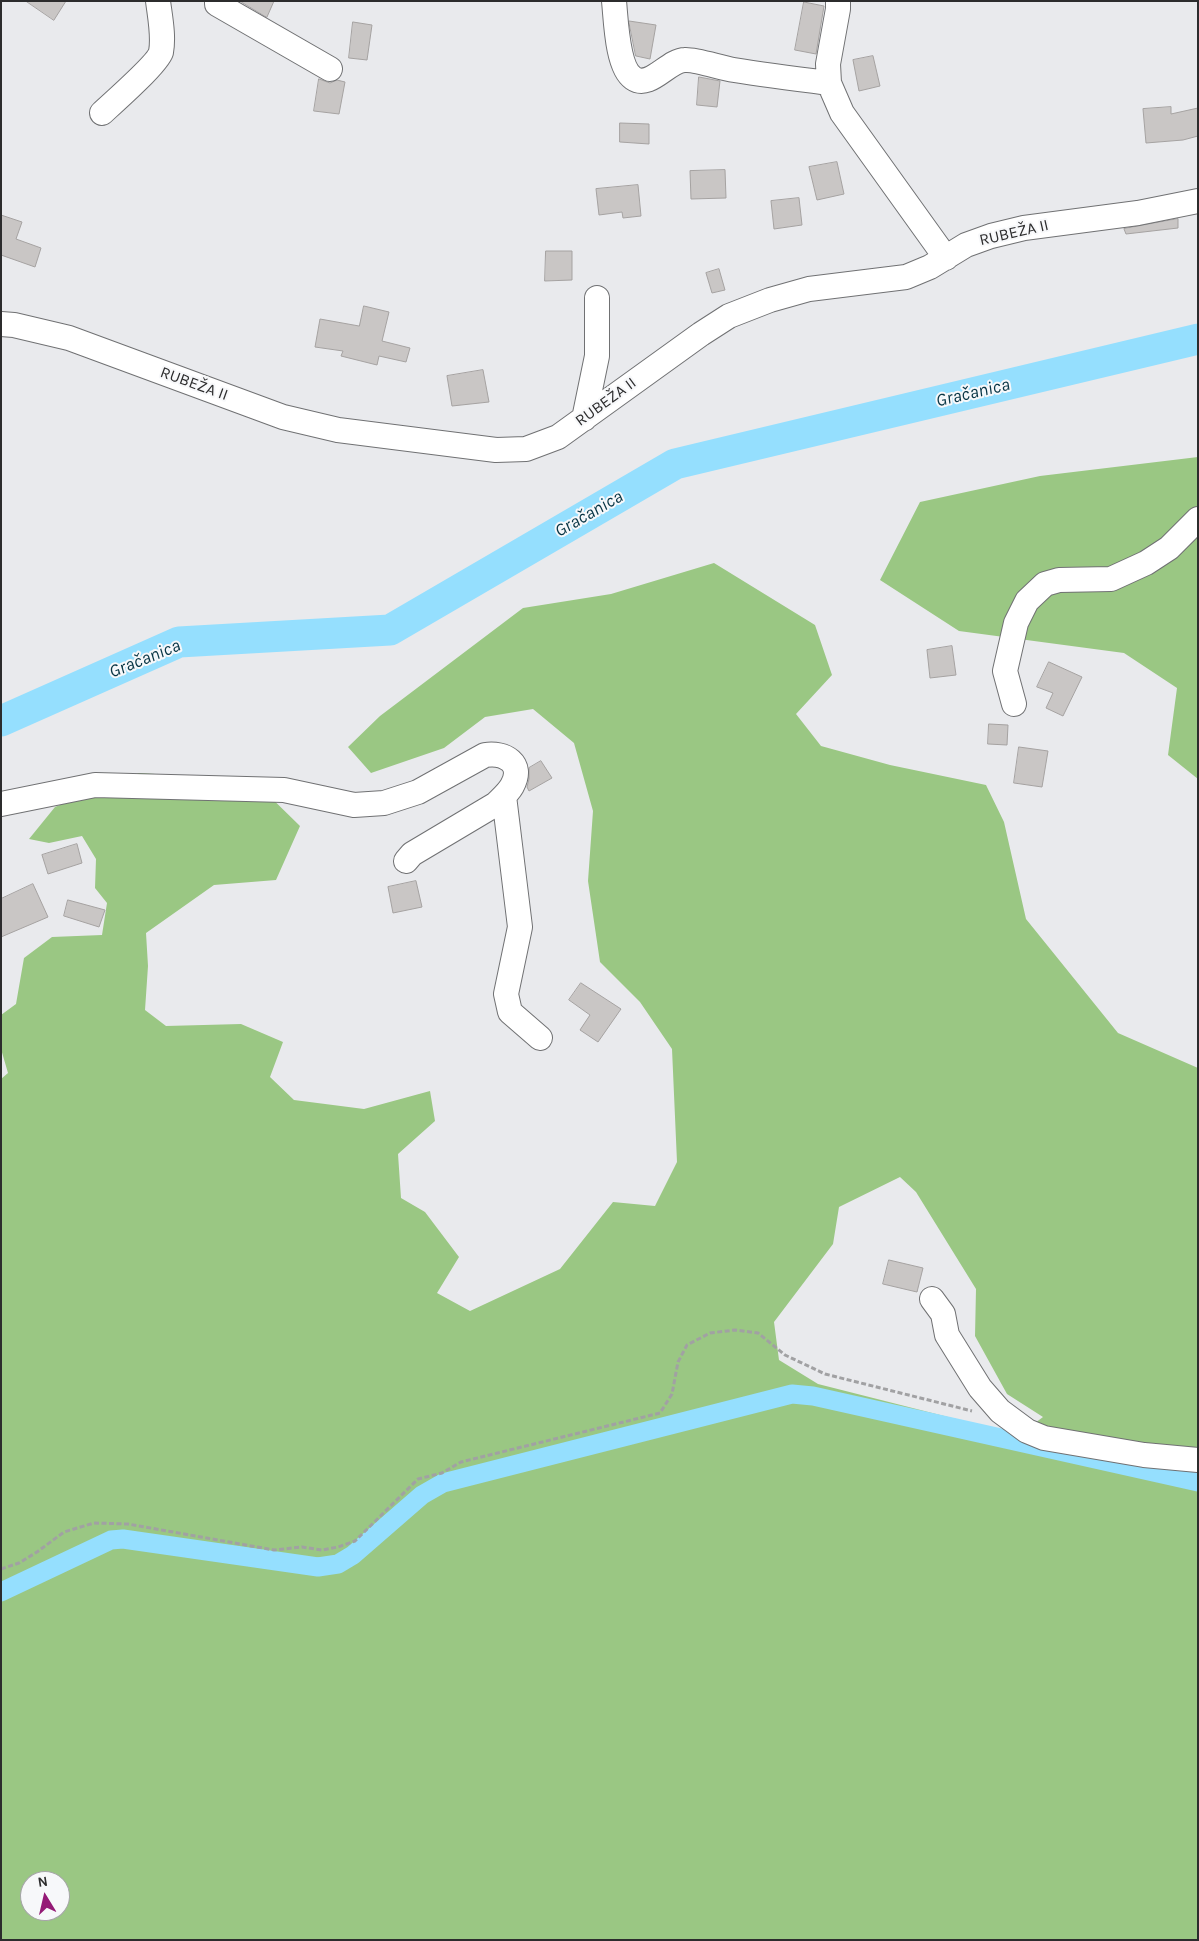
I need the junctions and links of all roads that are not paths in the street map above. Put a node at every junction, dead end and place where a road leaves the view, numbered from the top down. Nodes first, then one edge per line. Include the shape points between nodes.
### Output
1 (158, 1) edge
2 (614, 1) edge
3 (838, 1) edge
4 (214, 2) edge
5 (330, 69) dead end
6 (829, 84) junction
7 (102, 113) dead end
8 (1198, 201) edge
9 (946, 258) junction
10 (597, 298) dead end
11 (1, 324) edge
12 (584, 418) junction
13 (1198, 519) edge
14 (1014, 704) dead end
15 (504, 796) junction
16 (1, 804) edge
17 (406, 861) dead end
18 (540, 1038) dead end
19 (932, 1299) dead end
20 (1198, 1460) edge

1 - 7 street via 161,53
2 - 6 street via 620,52 626,70 633,78 641,81 652,78 674,62 685,60
3 - 6 street via 828,64
4 - 5 street
6 - 9 street via 842,113
8 - 9 street, RUBEŽA II via 1024,228 966,245
9 - 12 street, RUBEŽA II via 906,277 809,289 729,316
10 - 12 street via 597,356
11 - 12 street, RUBEŽA II via 69,338 283,417 338,430 511,450 526,449 558,437
13 - 14 street via 1169,548 1146,563 1111,578 1059,580 1045,584 1027,602 1016,623 1005,671
15 - 16 street via 513,785 514,764 509,758 495,754 484,755 418,792 384,803 354,805 284,790 95,786
15 - 17 street via 496,804 412,854
15 - 18 street via 520,927 506,994 510,1012
19 - 20 street via 943,1314 947,1334 980,1388 1000,1411 1027,1430 1044,1438 1144,1455

